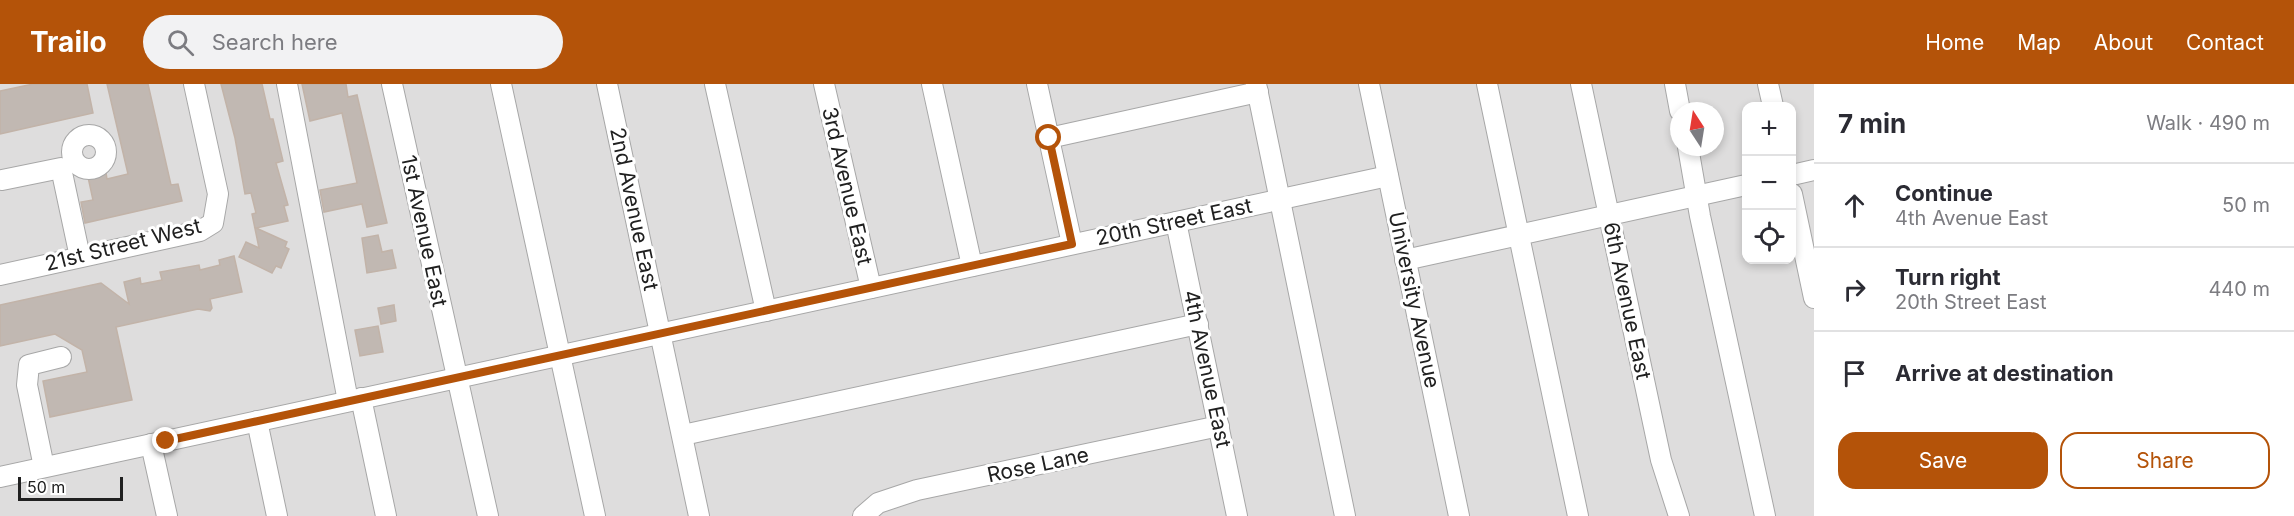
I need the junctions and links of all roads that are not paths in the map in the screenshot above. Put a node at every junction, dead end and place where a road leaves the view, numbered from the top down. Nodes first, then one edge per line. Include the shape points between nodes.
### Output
1 (195, 84) edge
2 (287, 84) edge
3 (392, 84) edge
4 (501, 84) edge
5 (607, 84) edge
6 (716, 84) edge
7 (824, 84) edge
8 (932, 84) edge
9 (1037, 84) edge
10 (1369, 84) edge
11 (1487, 84) edge
12 (1581, 84) edge
13 (1675, 84) edge
14 (1768, 84) edge
15 (1257, 88) edge
16 (1678, 102) edge
17 (1772, 102) edge
18 (1049, 138) junction
19 (1690, 156) edge
20 (1814, 170) edge
21 (1796, 174) edge
22 (1388, 176) junction
23 (2, 180) dead end
24 (1742, 186) edge
25 (1697, 196) junction
26 (1280, 199) junction
27 (1795, 210) edge
28 (1609, 215) junction
29 (1176, 222) junction
30 (1520, 235) junction
31 (1072, 244) junction
32 (80, 257) junction
33 (1405, 260) junction
34 (972, 266) junction
35 (0, 275) edge
36 (871, 288) junction
37 (1814, 298) edge
38 (766, 310) junction
39 (1197, 324) junction
40 (662, 333) junction
41 (561, 355) junction
42 (61, 357) dead end
43 (459, 377) junction
44 (354, 400) junction
45 (257, 421) junction
46 (1219, 426) junction
47 (683, 435) junction
48 (151, 444) junction
49 (44, 467) junction
50 (0, 477) edge
51 (168, 516) edge
52 (277, 516) edge
53 (386, 516) edge
54 (488, 516) edge
55 (595, 516) edge
56 (699, 516) edge
57 (862, 516) edge
58 (1237, 516) edge
59 (1345, 516) edge
60 (1459, 516) edge
61 (1578, 516) edge
62 (1679, 516) edge
63 (1765, 516) edge

1 - 32 street, 21st Street West via 218,194 213,223 200,231
2 - 44 street
3 - 43 street, 1st Avenue East
4 - 41 street
5 - 40 street, 2nd Avenue East
6 - 38 street
7 - 36 street, 3rd Avenue East
8 - 34 street
9 - 18 street
10 - 22 street, University Avenue
11 - 30 street
12 - 28 street, 6th Avenue East
13 - 16 street
14 - 17 street
15 - 18 street
15 - 26 street
18 - 31 street
19 - 25 street
20 - 21 street
22 - 26 street, 20th Street East
22 - 33 street, University Avenue
23 - 32 street via 69,166
24 - 25 street
25 - 28 street
25 - 63 street
26 - 29 street, 20th Street East
26 - 59 street
27 - 37 street
28 - 30 street
28 - 62 street, 6th Avenue East via 1661,460
29 - 31 street, 20th Street East
29 - 39 street, 4th Avenue East
30 - 33 street
30 - 61 street
31 - 34 street, 20th Street East
32 - 35 street, 21st Street West
33 - 60 street, University Avenue
34 - 36 street, 20th Street East
36 - 38 street, 20th Street East
38 - 40 street, 20th Street East
39 - 46 street, 4th Avenue East
39 - 47 street
40 - 41 street, 20th Street East
40 - 47 street, 2nd Avenue East
41 - 43 street, 20th Street East
41 - 55 street
42 - 49 street via 29,365 27,385
43 - 44 street, 20th Street East
43 - 54 street, 1st Avenue East
44 - 45 street, 20th Street East
44 - 53 street
45 - 48 street, 20th Street East
45 - 52 street
46 - 57 street, Rose Lane via 917,490 878,503
46 - 58 street, 4th Avenue East
47 - 56 street, 2nd Avenue East
48 - 49 street, 20th Street East
48 - 51 street
49 - 50 street, 20th Street East

